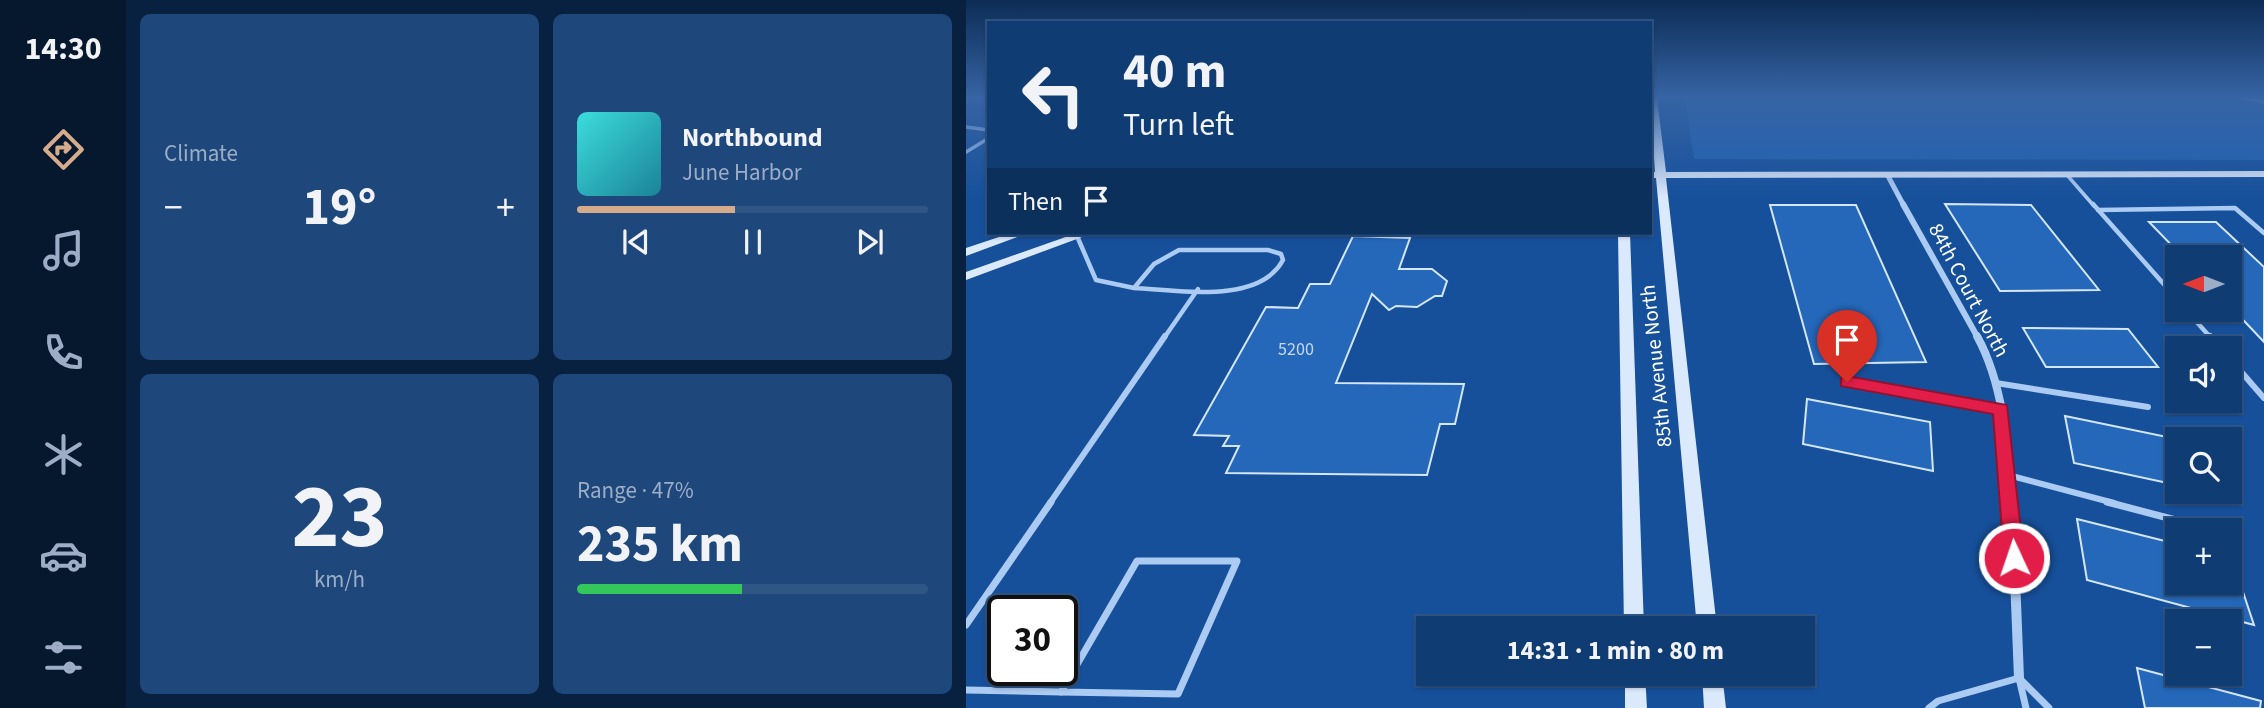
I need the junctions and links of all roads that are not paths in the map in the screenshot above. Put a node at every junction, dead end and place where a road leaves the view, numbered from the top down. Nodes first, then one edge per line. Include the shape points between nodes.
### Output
1 (1653, 131) edge
2 (987, 139) edge
3 (966, 152) edge
4 (2264, 174) edge
5 (2067, 175) junction
6 (1888, 176) junction
7 (1654, 178) edge
8 (2098, 210) junction
9 (2264, 233) edge
10 (1016, 235) edge
11 (1077, 235) edge
12 (1080, 235) edge
13 (1624, 235) edge
14 (966, 252) edge
15 (966, 276) edge
16 (2165, 285) edge
17 (1133, 288) junction
18 (1198, 289) junction
19 (2197, 322) edge
20 (2209, 336) edge
21 (2242, 373) edge
22 (1847, 382) dead end
23 (1996, 383) junction
24 (2264, 398) edge
25 (2148, 407) dead end
26 (2001, 409) junction
27 (2008, 475) junction
28 (2169, 518) edge
29 (1634, 616) edge
30 (1706, 616) edge
31 (966, 625) edge
32 (2020, 678) junction
33 (1636, 686) edge
34 (1713, 686) edge
35 (966, 690) edge
36 (1061, 692) junction
37 (1636, 708) edge
38 (1715, 708) edge
39 (1929, 708) edge
40 (2026, 708) edge
41 (2049, 708) edge

1 - 7 main road, 85th Avenue North
2 - 3 lane
4 - 5 main road
5 - 6 main road
5 - 8 lane
6 - 7 main road
6 - 23 street, 84th Court North via 1986,354
7 - 30 main road, 85th Avenue North
8 - 9 lane via 2235,208
8 - 16 lane
10 - 14 main road
11 - 15 main road
12 - 17 lane via 1096,280
13 - 29 main road, 85th Avenue North
17 - 18 lane
17 - 18 lane via 1154,264 1179,250 1281,254 1278,270 1259,284
18 - 31 lane
19 - 20 lane
21 - 24 lane
22 - 26 lane
23 - 25 lane
23 - 26 street, 84th Court North
26 - 27 street, 84th Court North
27 - 28 lane
27 - 32 street, 84th Court North
32 - 39 lane via 1938,701
32 - 40 lane
32 - 41 lane
33 - 37 main road
34 - 38 main road
35 - 36 lane
36 - 36 lane via 1178,694 1237,561 1137,561

